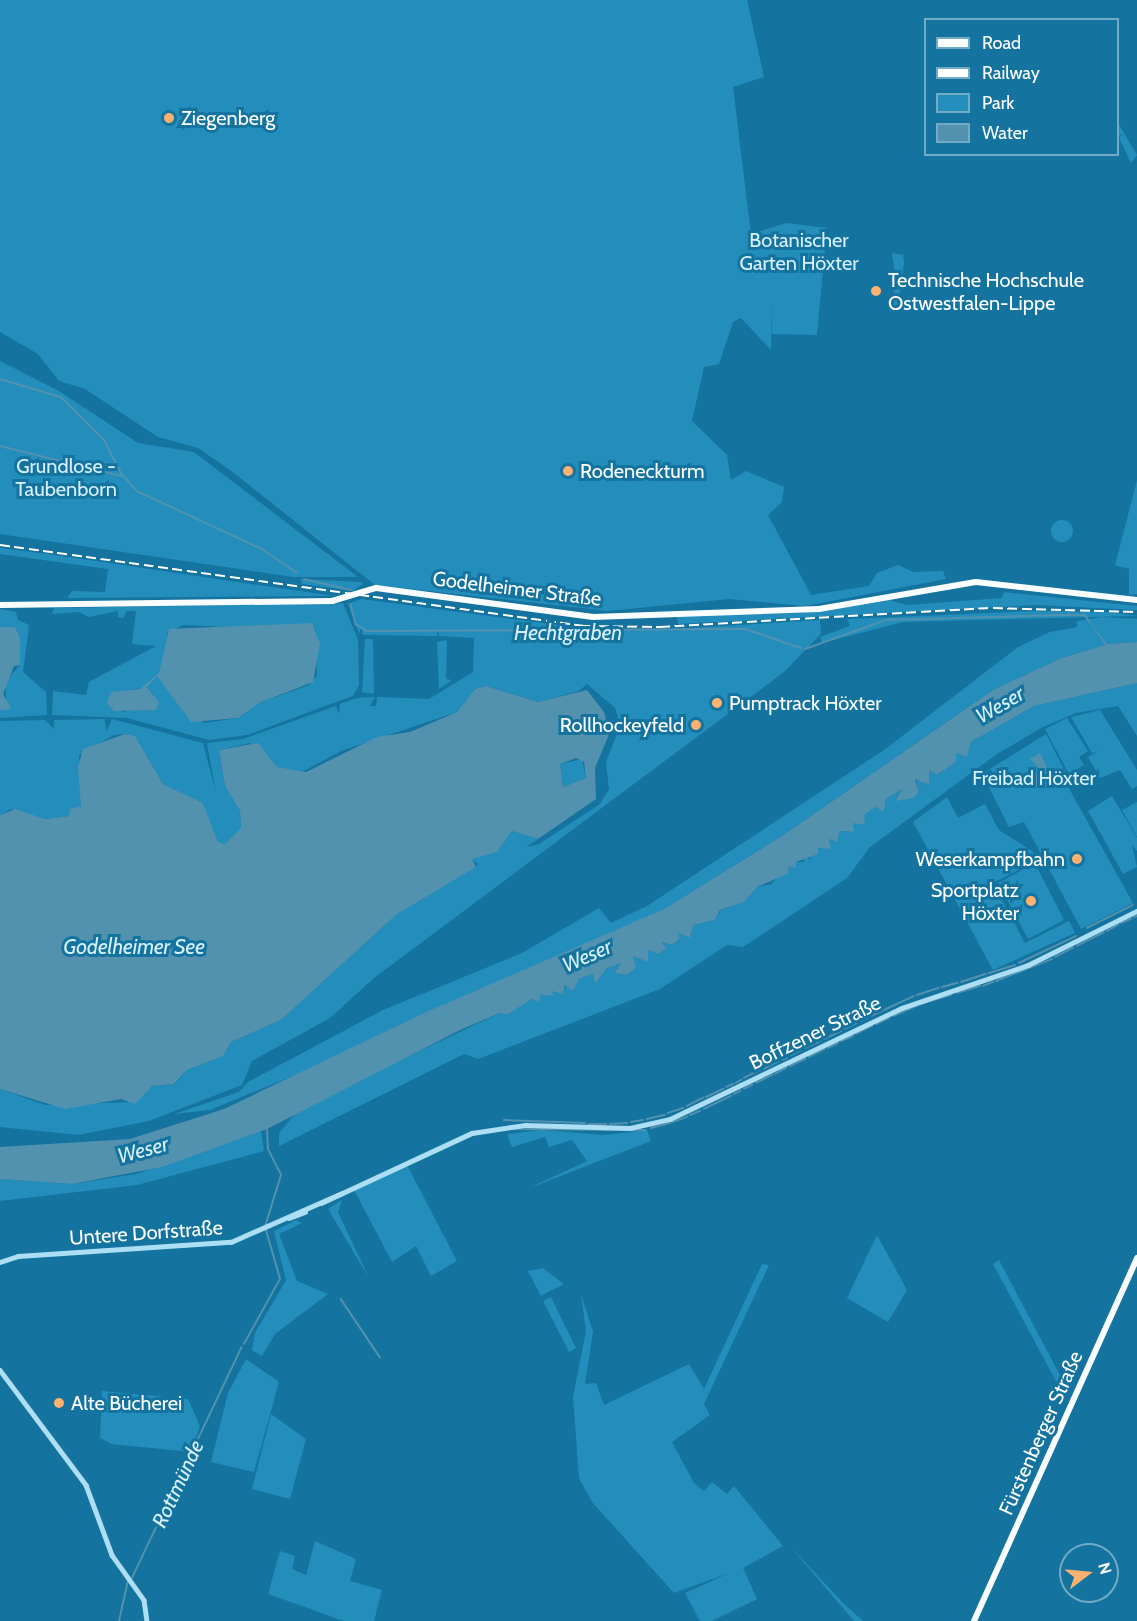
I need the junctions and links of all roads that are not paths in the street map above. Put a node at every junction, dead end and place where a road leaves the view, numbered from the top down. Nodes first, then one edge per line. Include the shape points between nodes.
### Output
1 (1137, 600) edge
2 (0, 605) edge
3 (1137, 911) edge
4 (342, 1193) joint
5 (1137, 1258) edge
6 (0, 1262) edge
7 (0, 1370) edge
8 (147, 1621) edge
9 (974, 1621) edge

1 - 2 main road, Godelheimer Straße via 976,582 819,609 593,617 376,588 332,601
3 - 4 street, Boffzener Straße via 1035,962 902,1008 670,1119 609,1130 496,1128 443,1143
4 - 6 street, Untere Dorfstraße via 263,1232 220,1244 18,1256
5 - 9 main road, Fürstenberger Straße
7 - 8 street via 86,1485 107,1544 132,1578

